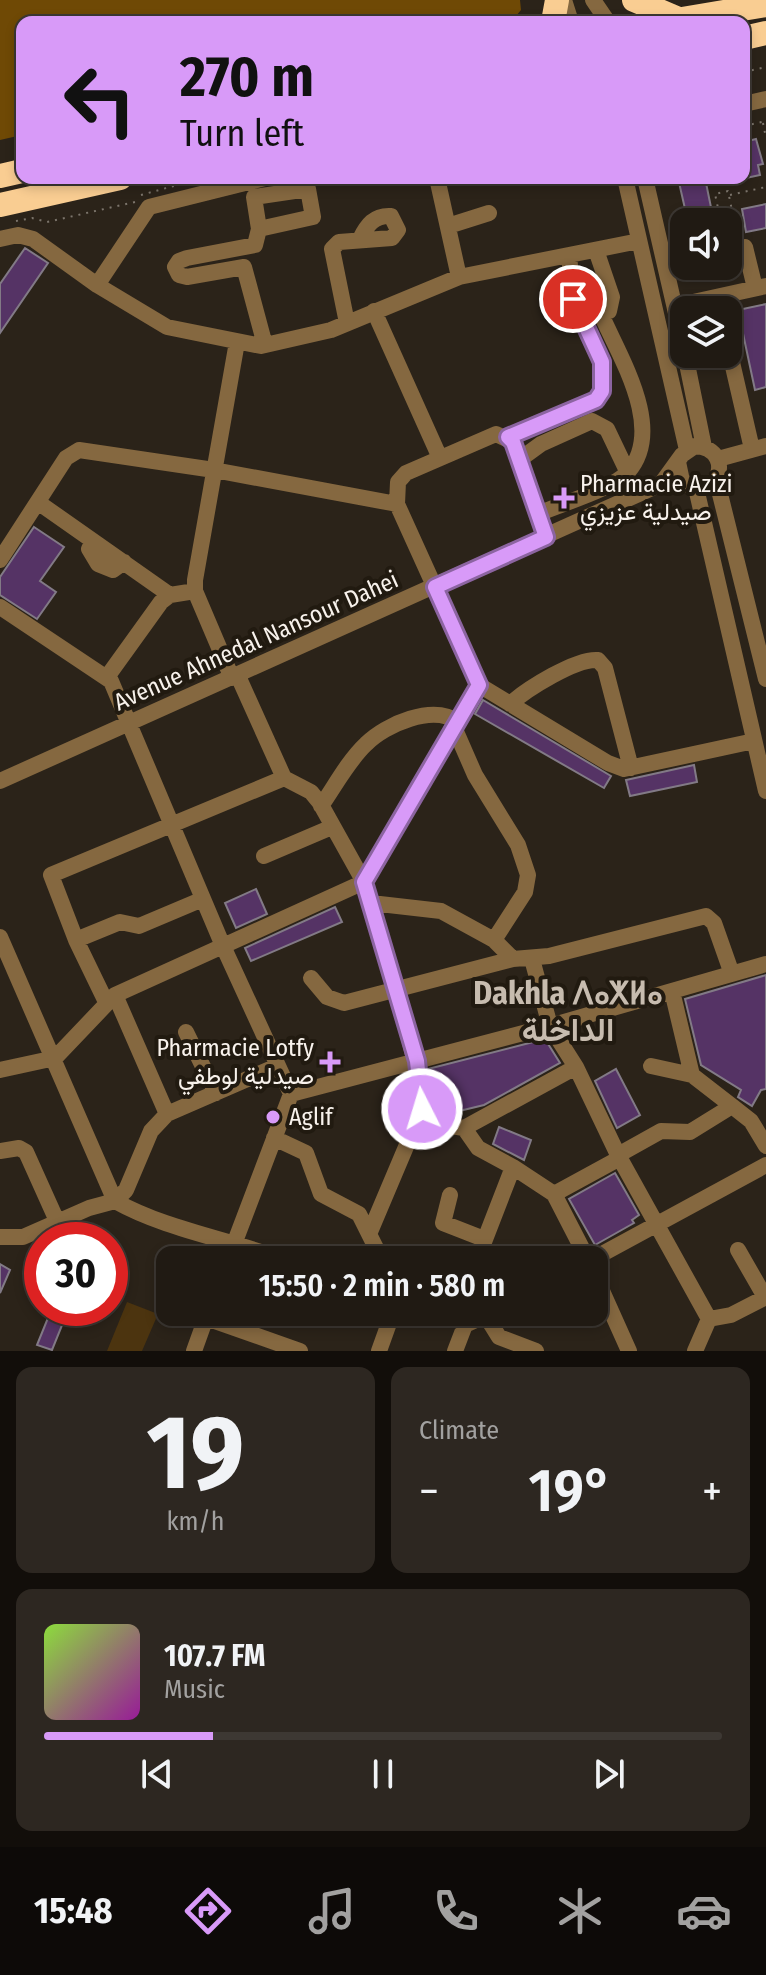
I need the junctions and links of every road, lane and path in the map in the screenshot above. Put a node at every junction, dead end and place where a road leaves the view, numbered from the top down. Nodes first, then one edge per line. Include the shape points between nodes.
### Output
1 (634, 0) edge
2 (766, 5) edge
3 (663, 16) edge
4 (701, 16) edge
5 (764, 121) edge
6 (766, 138) edge
7 (101, 184) edge
8 (177, 184) edge
9 (241, 184) edge
10 (439, 184) edge
11 (626, 184) edge
12 (646, 184) edge
13 (274, 186) edge
14 (766, 187) edge
15 (729, 196) junction
16 (718, 208) edge
17 (732, 208) edge
18 (489, 213) dead end
19 (5, 214) edge
20 (281, 225) junction
21 (448, 226) junction
22 (259, 229) junction
23 (0, 239) edge
24 (360, 239) dead end
25 (639, 241) junction
26 (742, 246) edge
27 (596, 250) junction
28 (569, 255) junction
29 (459, 277) junction
30 (97, 285) junction
31 (761, 287) edge
32 (673, 296) edge
33 (737, 296) edge
34 (374, 311) junction
35 (601, 314) junction
36 (583, 316) junction
37 (347, 323) junction
38 (237, 342) junction
39 (265, 345) junction
40 (688, 368) edge
41 (735, 368) edge
42 (508, 437) junction
43 (704, 447) junction
44 (759, 447) edge
45 (682, 456) junction
46 (440, 458) junction
47 (718, 459) junction
48 (519, 460) junction
49 (214, 470) junction
50 (628, 473) junction
51 (716, 478) junction
52 (661, 484) junction
53 (692, 486) junction
54 (39, 503) junction
55 (397, 504) junction
56 (538, 514) junction
57 (546, 537) junction
58 (0, 560) edge
59 (435, 587) junction
60 (195, 591) junction
61 (170, 595) junction
62 (0, 607) edge
63 (107, 677) junction
64 (235, 677) junction
65 (766, 679) edge
66 (479, 685) junction
67 (510, 704) junction
68 (456, 724) junction
69 (127, 726) junction
70 (754, 741) junction
71 (631, 768) junction
72 (284, 778) junction
73 (0, 781) edge
74 (766, 791) edge
75 (321, 806) junction
76 (170, 823) junction
77 (332, 827) junction
78 (264, 856) dead end
79 (364, 882) junction
80 (203, 899) junction
81 (371, 903) junction
82 (0, 937) edge
83 (76, 940) junction
84 (494, 940) junction
85 (223, 946) junction
86 (513, 959) junction
87 (532, 959) junction
88 (766, 964) edge
89 (732, 974) junction
90 (311, 978) dead end
91 (397, 989) junction
92 (672, 991) junction
93 (111, 998) junction
94 (550, 1026) junction
95 (186, 1032) dead end
96 (55, 1058) junction
97 (417, 1061) junction
98 (277, 1066) junction
99 (651, 1066) dead end
100 (576, 1067) junction
101 (0, 1070) edge
102 (692, 1075) junction
103 (216, 1093) junction
104 (291, 1094) junction
105 (732, 1106) junction
106 (167, 1114) junction
107 (417, 1121) junction
108 (464, 1128) junction
109 (274, 1138) junction
110 (766, 1146) edge
111 (0, 1151) edge
112 (619, 1156) junction
113 (766, 1165) edge
114 (513, 1167) junction
115 (554, 1194) junction
116 (450, 1195) dead end
117 (115, 1201) junction
118 (57, 1221) junction
119 (655, 1224) junction
120 (370, 1232) junction
121 (0, 1237) edge
122 (484, 1239) junction
123 (235, 1241) junction
124 (233, 1246) edge
125 (248, 1246) edge
126 (376, 1246) edge
127 (482, 1246) edge
128 (582, 1246) edge
129 (608, 1250) edge
130 (738, 1250) dead end
131 (766, 1297) edge
132 (608, 1304) edge
133 (709, 1319) junction
134 (203, 1326) edge
135 (235, 1326) edge
136 (388, 1326) edge
137 (459, 1326) edge
138 (494, 1326) edge
139 (194, 1351) edge
140 (300, 1351) edge
141 (379, 1351) edge
142 (455, 1351) edge
143 (536, 1351) edge
144 (629, 1351) edge
145 (695, 1351) edge

1 - 3 highway
2 - 4 highway
5 - 6 path
7 - 19 highway
8 - 19 path via 143,192 135,202 47,222
9 - 30 street via 149,207
10 - 21 street
11 - 25 street
12 - 32 street
13 - 20 street
13 - 20 street via 311,191 313,217
13 - 22 street via 252,201
14 - 15 path
15 - 16 path via 728,191 715,194
15 - 17 path
18 - 21 street
20 - 22 street
21 - 29 street
22 - 39 street via 255,245 187,258 175,267 187,277 244,267
23 - 30 street via 33,239
24 - 37 street via 339,242 332,249
25 - 27 street
25 - 45 street
26 - 31 street
27 - 28 street
27 - 35 street via 612,297 609,311
28 - 29 street
28 - 36 street via 574,309
29 - 34 street
30 - 38 street via 167,327
31 - 33 street
34 - 37 street
34 - 46 street
35 - 36 street
35 - 50 street via 640,406 641,446
36 - 42 street via 602,362 602,391 596,400
37 - 39 street
38 - 39 street
38 - 49 street
40 - 43 street
41 - 44 street
42 - 46 street via 496,434
42 - 48 street
43 - 45 street
43 - 47 street
44 - 47 street
45 - 52 street, Avenue Ahnedal Nansour Dahei
45 - 53 street via 679,475
46 - 55 street via 400,478
47 - 51 street
48 - 50 street via 592,421 607,429
48 - 56 street
49 - 54 street via 79,450 66,458
49 - 55 street
49 - 60 street
50 - 56 street
51 - 53 street via 708,486
51 - 65 street
52 - 53 street, Avenue Ahnedal Nansour Dahei
52 - 57 street, Avenue Ahnedal Nansour Dahei
53 - 70 street
54 - 58 street
54 - 61 street
55 - 59 street
56 - 57 street
57 - 59 street, Avenue Ahnedal Nansour Dahei
59 - 64 street, Avenue Ahnedal Nansour Dahei
59 - 66 street
60 - 61 street
60 - 64 street
61 - 63 street via 154,609
62 - 63 street
63 - 69 street
64 - 69 street, Avenue Ahnedal Nansour Dahei
64 - 72 street
66 - 67 street
66 - 68 street
67 - 71 street via 608,763
67 - 71 street via 529,687 598,660 605,668
68 - 75 street via 439,712 430,713 374,737
68 - 79 street
68 - 84 street via 475,775 518,845 528,875 525,892
69 - 73 street, Avenue Ahnedal Nansour Dahei
69 - 76 street
70 - 71 street
70 - 74 street
72 - 75 street via 311,792
72 - 76 street
75 - 77 street
76 - 80 street
76 - 83 street via 51,875
77 - 78 street
77 - 79 street
79 - 81 street
79 - 85 street
80 - 83 street via 139,926 120,922
80 - 85 street
81 - 84 street via 441,911
81 - 91 street
82 - 96 street
83 - 93 street
84 - 86 street
85 - 93 street
85 - 98 street
86 - 87 street
86 - 91 street
87 - 89 street via 706,916 714,923
87 - 94 street
88 - 89 street
89 - 92 street
90 - 91 street via 327,997 344,1003
91 - 97 street
92 - 94 street
92 - 102 street
93 - 96 street
93 - 106 street
94 - 97 street
94 - 100 street
95 - 103 street
96 - 101 street
96 - 117 street
97 - 104 street
97 - 107 street via 423,1096
98 - 103 street
98 - 104 street
99 - 102 street
100 - 108 street
100 - 112 street
102 - 105 street
103 - 106 street
104 - 109 street
105 - 110 street via 751,1121
105 - 112 street via 690,1132 661,1131
106 - 117 street via 151,1131 126,1190
107 - 108 street
107 - 120 street
108 - 114 street via 478,1148
109 - 120 street via 302,1149 321,1194 355,1211
109 - 123 street
111 - 118 street via 26,1152
112 - 115 street
112 - 119 street
113 - 119 street
114 - 115 street
114 - 122 street
115 - 128 street
116 - 122 street via 443,1223
117 - 118 street
117 - 123 street via 143,1217
118 - 121 street via 23,1237
119 - 129 street
119 - 133 street
120 - 126 street
122 - 127 street
123 - 124 street
123 - 125 street
130 - 131 street
131 - 133 street via 731,1315
132 - 144 street
133 - 145 street
134 - 139 street
135 - 140 street
136 - 141 street
137 - 142 street
138 - 143 street via 499,1337

